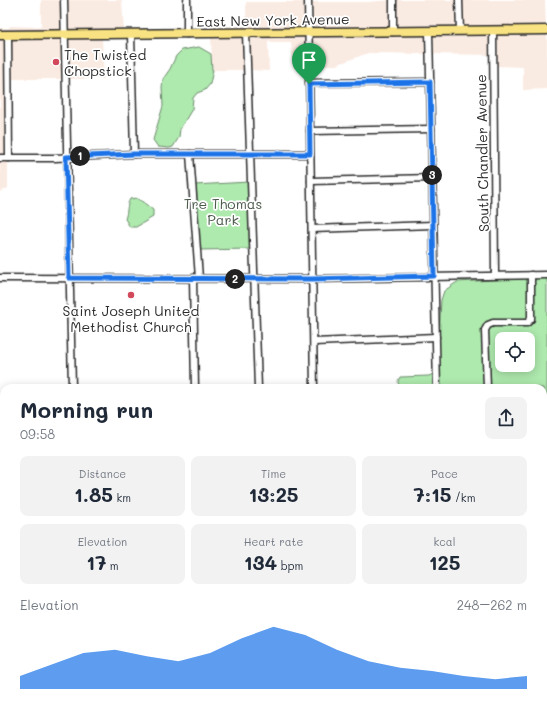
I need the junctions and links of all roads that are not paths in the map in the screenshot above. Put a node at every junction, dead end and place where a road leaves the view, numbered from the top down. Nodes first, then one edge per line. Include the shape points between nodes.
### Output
1 (64, 0) edge
2 (187, 0) edge
3 (308, 0) edge
4 (393, 0) edge
5 (459, 0) edge
6 (547, 30) edge
7 (460, 31) junction
8 (493, 31) junction
9 (393, 32) junction
10 (429, 32) junction
11 (246, 33) junction
12 (308, 33) junction
13 (131, 34) junction
14 (187, 34) junction
15 (4, 35) edge
16 (65, 35) junction
17 (430, 82) junction
18 (309, 84) junction
19 (431, 129) junction
20 (310, 131) junction
21 (134, 154) junction
22 (190, 154) junction
23 (310, 154) junction
24 (250, 155) junction
25 (66, 157) junction
26 (0, 158) edge
27 (9, 158) junction
28 (432, 178) junction
29 (311, 180) junction
30 (433, 225) junction
31 (312, 229) junction
32 (547, 274) edge
33 (495, 275) junction
34 (530, 275) junction
35 (434, 276) junction
36 (0, 278) edge
37 (69, 278) junction
38 (196, 278) junction
39 (254, 279) junction
40 (312, 279) junction
41 (436, 338) junction
42 (314, 342) junction
43 (72, 384) edge
44 (195, 384) edge
45 (258, 384) edge
46 (314, 384) edge
47 (437, 384) edge
48 (487, 384) edge

1 - 16 street
2 - 14 street
3 - 12 street
4 - 9 street
5 - 7 street
6 - 8 main road, East New York Avenue
7 - 8 main road, East New York Avenue
7 - 10 main road, East New York Avenue
8 - 33 street, South Chandler Avenue
9 - 10 main road, East New York Avenue
9 - 12 main road, East New York Avenue
10 - 17 street
11 - 12 main road, East New York Avenue
11 - 14 main road, East New York Avenue
11 - 24 street
12 - 18 street
13 - 14 main road, East New York Avenue
13 - 16 main road, East New York Avenue
13 - 21 street
15 - 16 main road, East New York Avenue
15 - 27 street
16 - 25 street
17 - 18 street
17 - 19 street
18 - 20 street
19 - 20 street
19 - 28 street
20 - 23 street
21 - 22 street
21 - 25 street
22 - 24 street
22 - 38 street
23 - 24 street
23 - 29 street
24 - 39 street
25 - 27 street
25 - 37 street
26 - 27 street
28 - 29 street
28 - 30 street
29 - 31 street
30 - 31 street
30 - 35 street
31 - 40 street
32 - 34 street
33 - 34 street
33 - 35 street
34 - 48 street via 530,319 527,323 488,324
35 - 40 street
35 - 41 street
36 - 37 street
37 - 38 street
37 - 43 street
38 - 39 street
38 - 44 street
39 - 40 street
39 - 45 street
40 - 42 street
41 - 42 street
41 - 47 street
42 - 46 street

